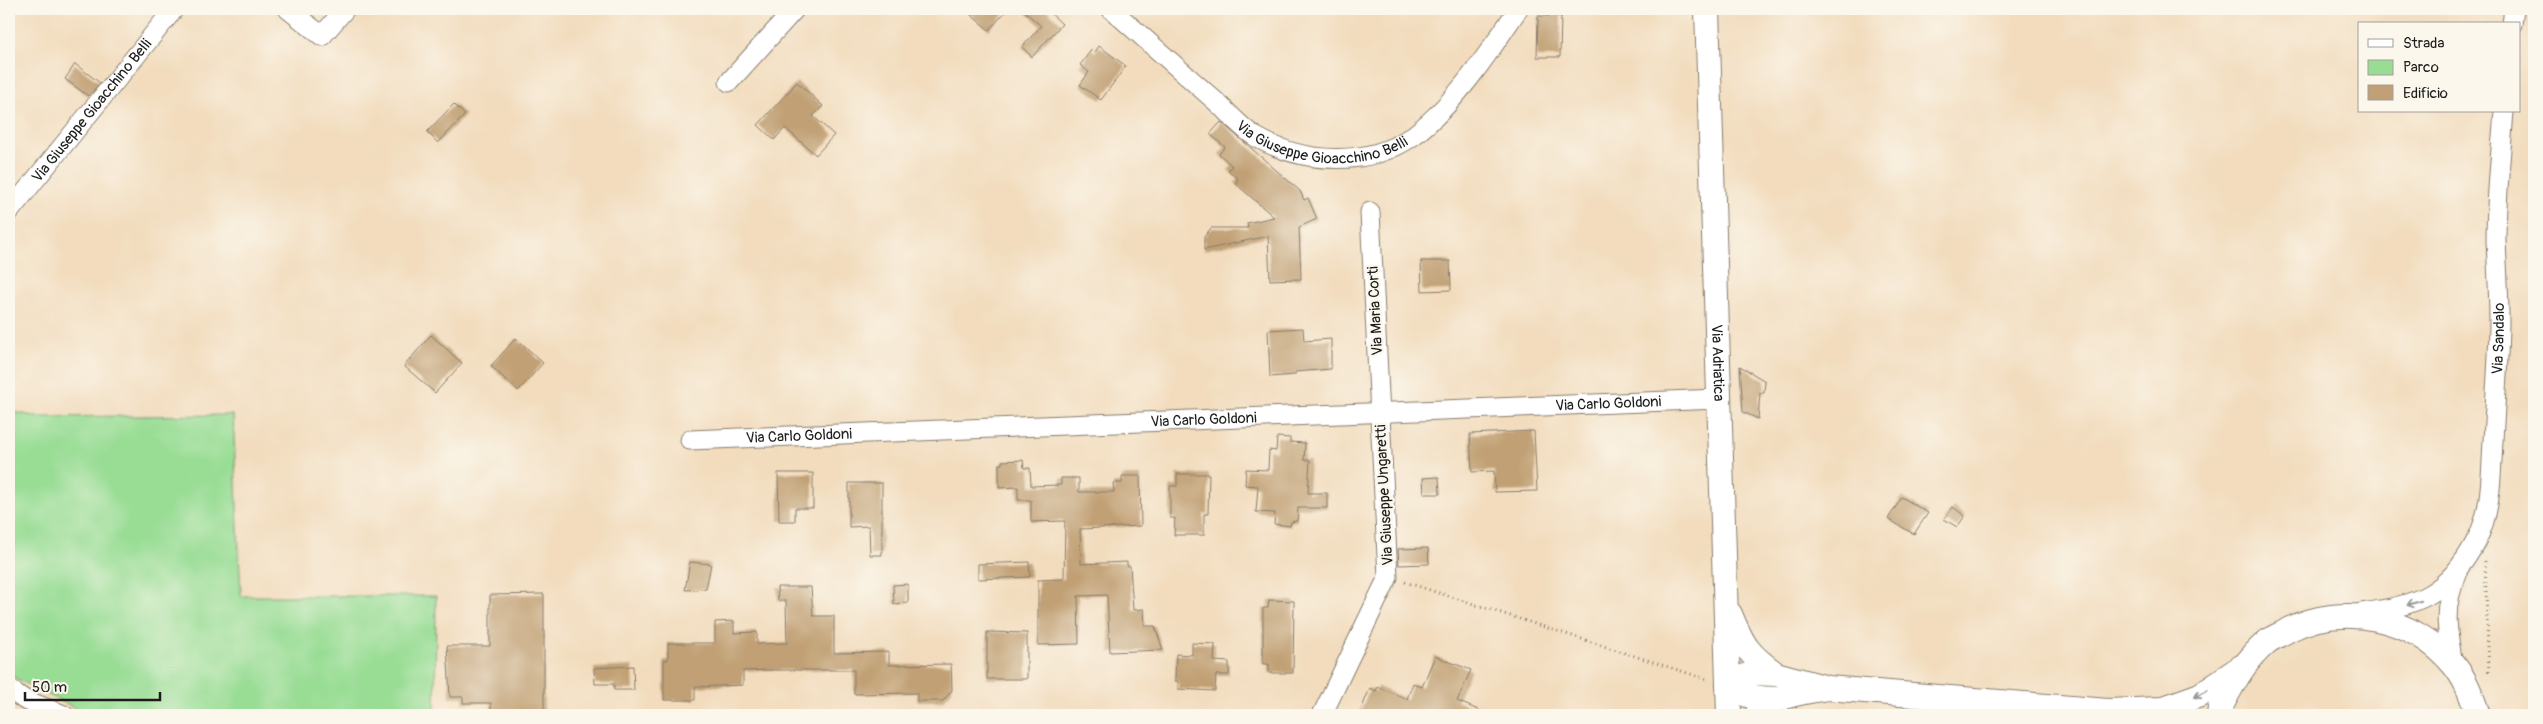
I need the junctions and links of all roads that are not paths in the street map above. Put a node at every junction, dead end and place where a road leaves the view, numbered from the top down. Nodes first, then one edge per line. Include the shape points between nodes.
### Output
1 (174, 9) edge
2 (288, 9) edge
3 (345, 9) edge
4 (795, 9) edge
5 (1111, 9) edge
6 (1518, 9) edge
7 (1707, 9) edge
8 (2514, 9) edge
9 (2512, 22) edge
10 (729, 82) dead end
11 (2504, 112) edge
12 (9, 212) edge
13 (1370, 212) dead end
14 (1718, 399) junction
15 (1380, 411) junction
16 (690, 440) dead end
17 (2463, 561) junction
18 (1725, 600) junction
19 (2342, 614) junction
20 (2453, 664) junction
21 (2242, 667) junction
22 (1776, 674) junction
23 (1728, 683) junction
24 (2468, 686) junction
25 (1828, 688) junction
26 (9, 689) edge
27 (1781, 699) junction
28 (2114, 713) edge
29 (64, 715) edge
30 (1322, 715) edge
31 (1729, 715) edge
32 (1757, 715) edge
33 (2219, 715) edge
34 (2478, 715) edge
35 (2485, 715) edge

1 - 12 street, Via Giuseppe Gioacchino Belli
2 - 3 street via 322,36
4 - 10 street
5 - 6 street, Via Giuseppe Gioacchino Belli via 1255,136 1288,151 1321,160 1357,157 1389,148 1414,135 1458,90
7 - 14 street, Via Adriatica
8 - 9 street
11 - 17 street, Via Sandalo via 2496,239 2499,321 2492,465 2484,523
13 - 15 street, Via Maria Corti
14 - 15 street, Via Carlo Goldoni
14 - 18 street, Via Adriatica
15 - 16 street, Via Carlo Goldoni
15 - 30 street, Via Giuseppe Ungaretti via 1388,577
17 -> 19 street, Via Sandalo via 2445,583 2420,601 2382,610
17 - 20 street, Via Sandalo via 2448,593 2446,626
18 - 22 street via 1738,634 1752,656
18 - 23 street, Via Adriatica
19 - 20 street via 2384,619 2422,636
19 - 21 street via 2304,622 2269,640
20 - 24 street
21 -> 28 street via 2200,695 2161,709
21 - 33 street
22 - 23 street via 1753,673
22 - 25 street
23 - 27 street via 1741,694
23 - 31 street, Via Adriatica
24 - 34 street
24 - 35 street
25 - 27 street
25 - 28 street
26 - 29 street via 25,700
27 - 32 street

